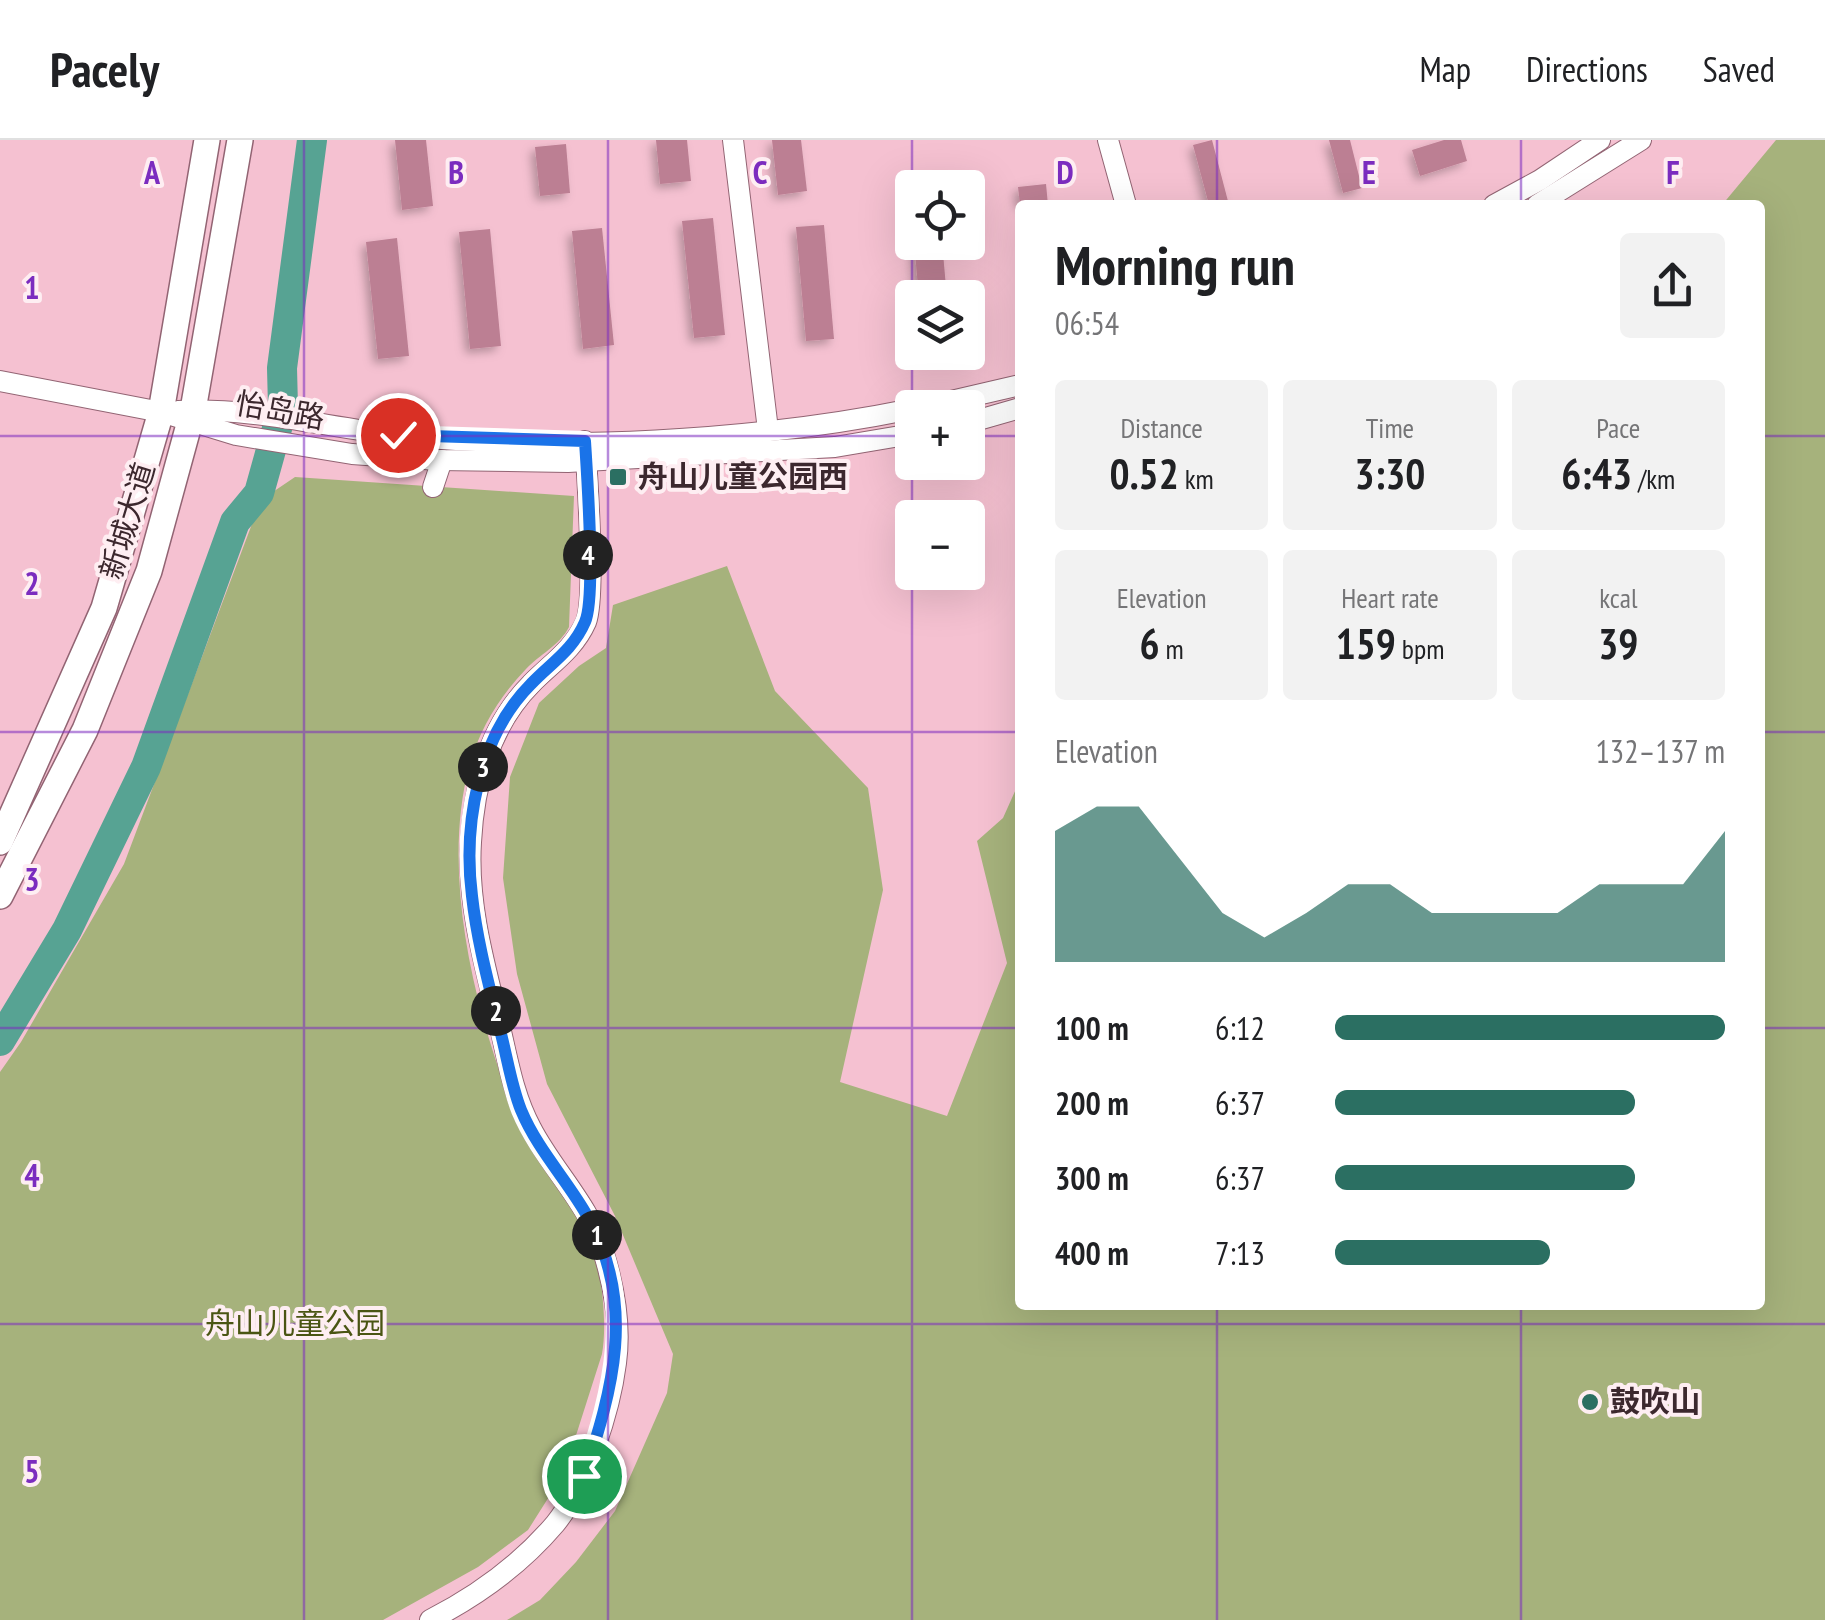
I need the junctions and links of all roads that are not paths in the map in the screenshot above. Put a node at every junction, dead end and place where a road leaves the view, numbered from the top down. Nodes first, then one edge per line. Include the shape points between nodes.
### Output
1 (208, 140) edge
2 (240, 140) edge
3 (733, 140) edge
4 (1108, 140) edge
5 (1600, 140) edge
6 (1641, 140) edge
7 (1125, 200) edge
8 (1503, 200) edge
9 (1545, 200) edge
10 (0, 381) edge
11 (1015, 386) edge
12 (985, 393) edge
13 (1015, 409) edge
14 (161, 412) junction
15 (895, 413) edge
16 (192, 417) junction
17 (985, 418) edge
18 (768, 430) junction
19 (895, 437) edge
20 (586, 451) junction
21 (442, 460) junction
22 (433, 487) dead end
23 (0, 842) edge
24 (0, 896) edge
25 (430, 1620) edge

1 - 14 main road, 新城大道
2 - 16 main road, 新城大道
3 - 18 street
4 - 7 street
5 - 8 street
6 - 9 street
10 - 14 street, 怡岛路
11 - 12 street
13 - 17 street
14 - 16 street, 怡岛路
14 - 23 main road, 新城大道 via 104,608
15 - 18 street
16 - 20 street via 240,413
16 - 21 street, 怡岛路 via 236,435 311,448
16 - 24 main road, 新城大道 via 142,589 85,730
18 - 20 street
19 - 20 street, 怡岛路 via 834,446
20 - 21 street, 怡岛路
20 - 25 street via 587,619 571,648 529,686 500,725 478,782 471,893 522,1110 602,1246 616,1318 616,1363 584,1476 557,1521 511,1569
21 - 22 street

